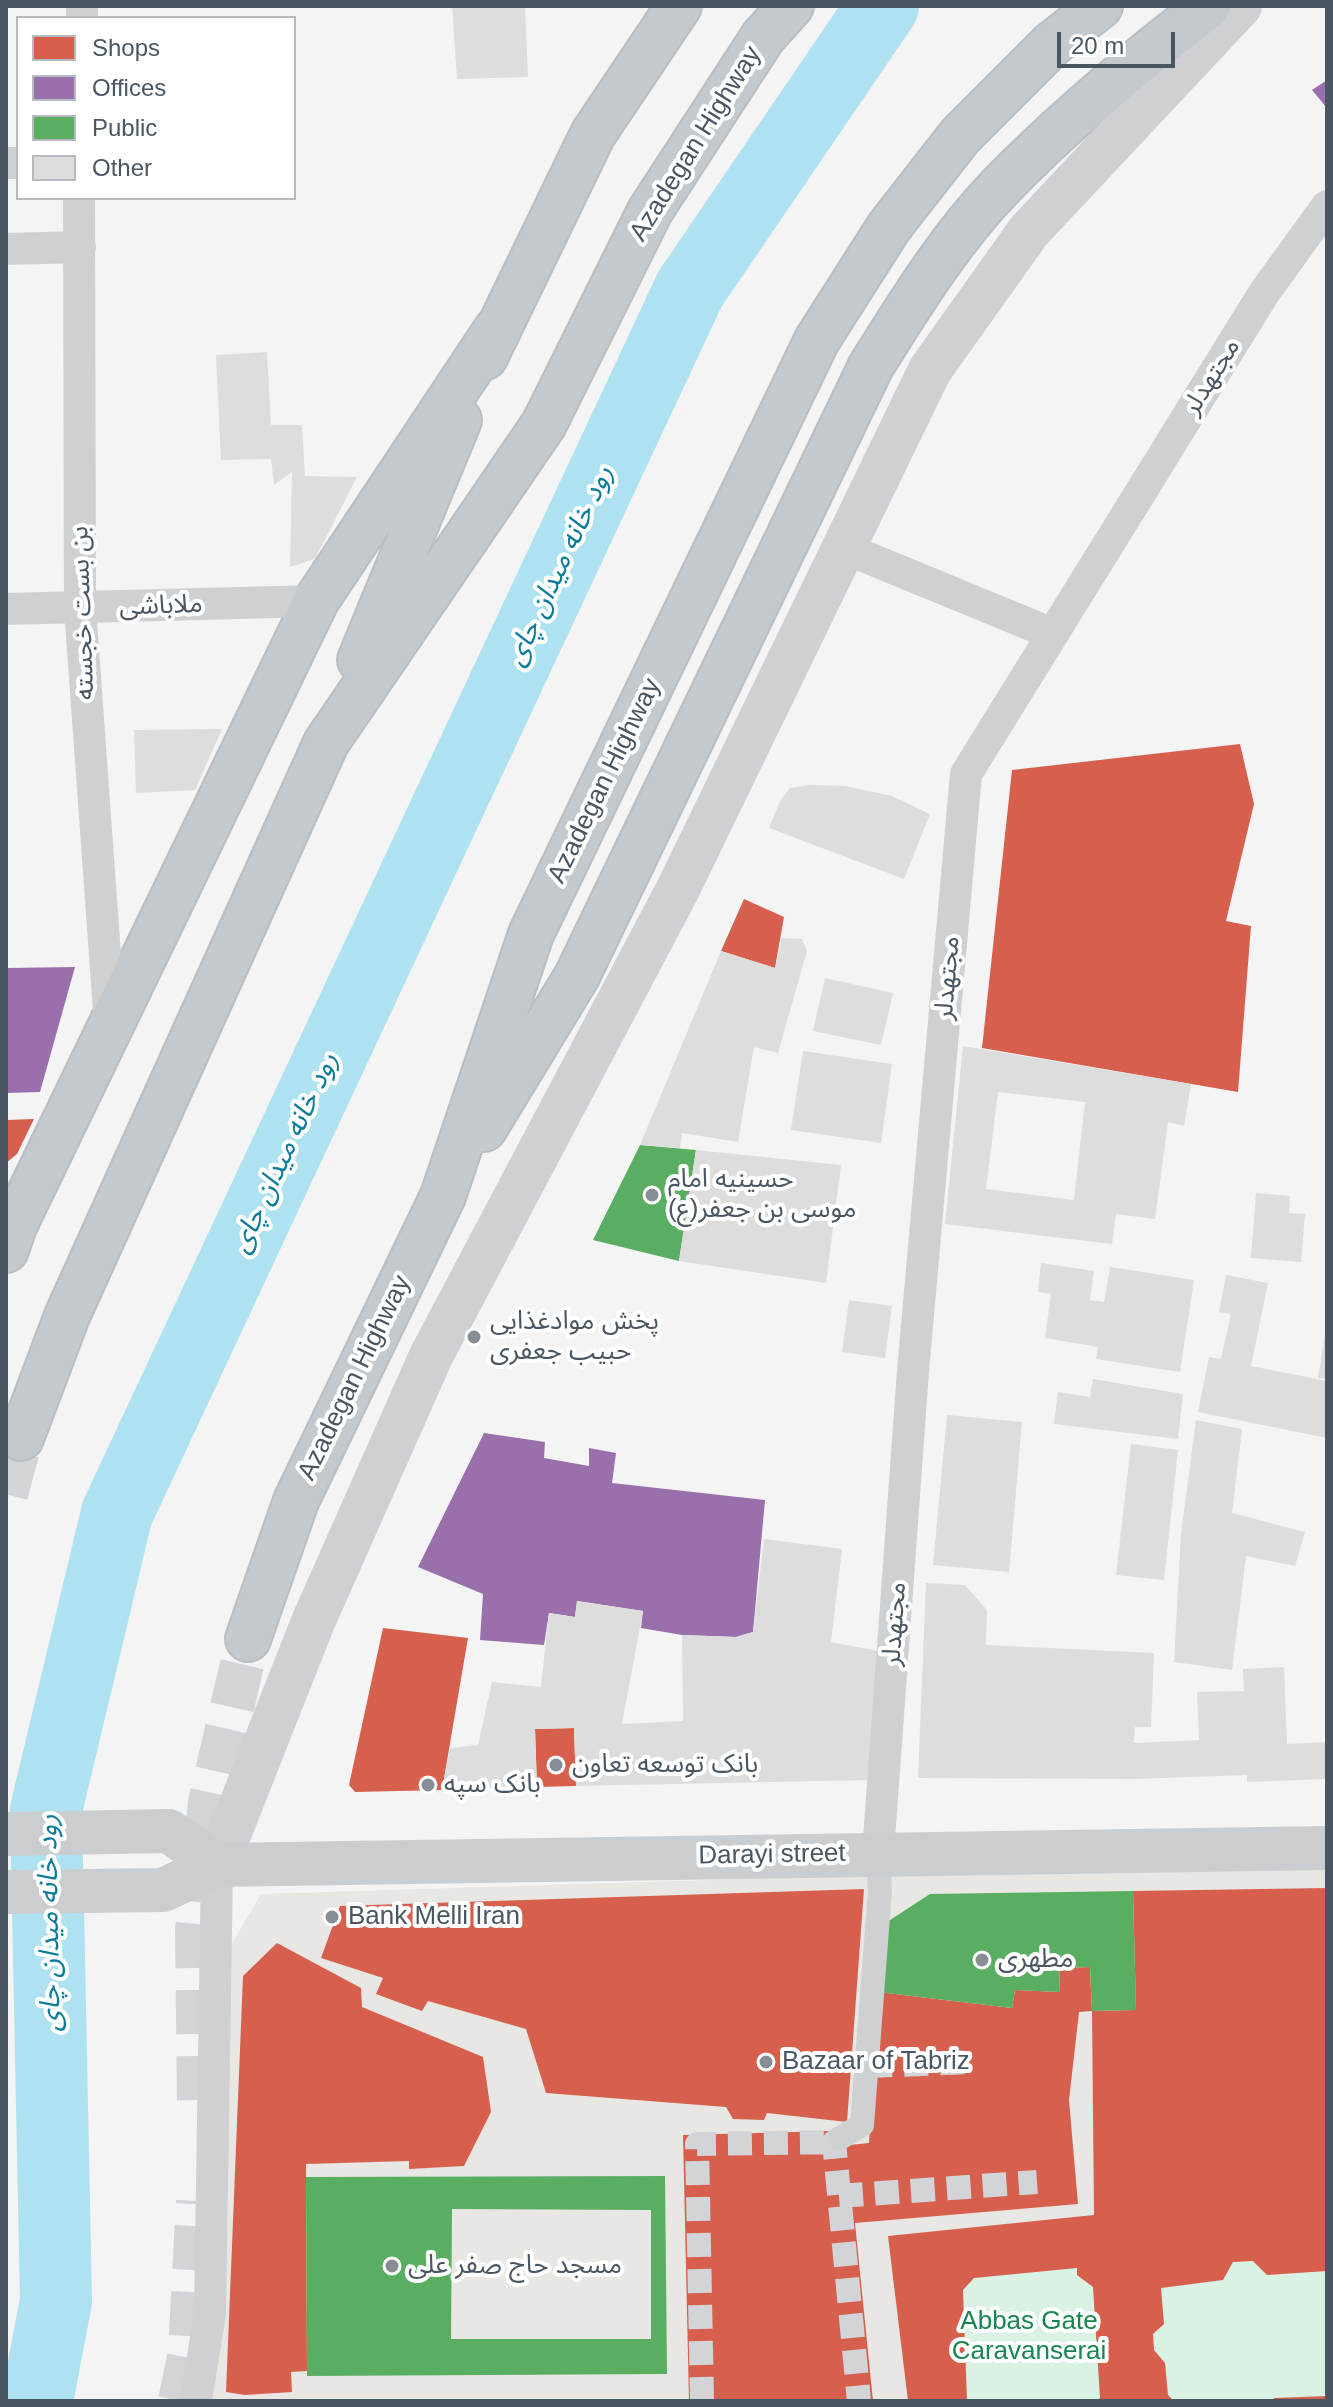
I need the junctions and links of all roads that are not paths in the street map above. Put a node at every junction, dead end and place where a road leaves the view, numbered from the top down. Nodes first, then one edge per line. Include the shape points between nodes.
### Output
1 (679, 6) edge
2 (791, 6) edge
3 (1100, 6) edge
4 (1208, 6) edge
5 (1240, 6) edge
6 (79, 200) edge
7 (1327, 206) edge
8 (80, 247) junction
9 (6, 249) edge
10 (496, 330) junction
11 (844, 548) junction
12 (316, 601) junction
13 (80, 608) junction
14 (6, 609) edge
15 (1053, 634) junction
16 (326, 743) junction
17 (110, 1027) junction
18 (443, 1196) junction
19 (9, 1234) edge
20 (21, 1438) tunnel mouth
21 (248, 1639) tunnel mouth
22 (6, 1834) edge
23 (1327, 1848) edge
24 (878, 1853) junction
25 (217, 1865) junction
26 (6, 1892) edge
27 (840, 2138) tunnel mouth
28 (196, 2401) edge

1 - 10 highway via 593,134
2 - 16 highway, Azadegan Highway via 763,37 650,211 544,424
3 - 18 highway, Azadegan Highway via 1052,44 960,136 889,227 817,340 531,934
4 - 18 highway via 1129,66 999,188 930,273 871,366 577,976
5 - 11 main road via 1029,231 930,370
6 - 8 street, بن بست خجسته
7 - 15 street, مجتهدلر via 1264,293
8 - 9 street
8 - 13 street, بن بست خجسته
10 - 12 highway
10 - 16 highway
11 - 15 street
11 - 25 main road via 678,889 431,1356 313,1622
12 - 13 street, ملاباشی
12 - 17 highway
13 - 14 street, ملاباشی
13 - 17 street, بن بست خجسته
15 - 24 street, مجتهدلر via 966,774 913,1371
16 - 20 highway, Azadegan Highway via 67,1316
17 - 19 highway
18 - 21 highway, Azadegan Highway via 296,1501
22 - 25 main road via 169,1831
23 - 24 main road, Darayi street
24 - 25 main road, Darayi street
24 - 27 street via 880,1890 862,2125
25 - 26 main road via 163,1890
25 - 28 street via 210,2313

